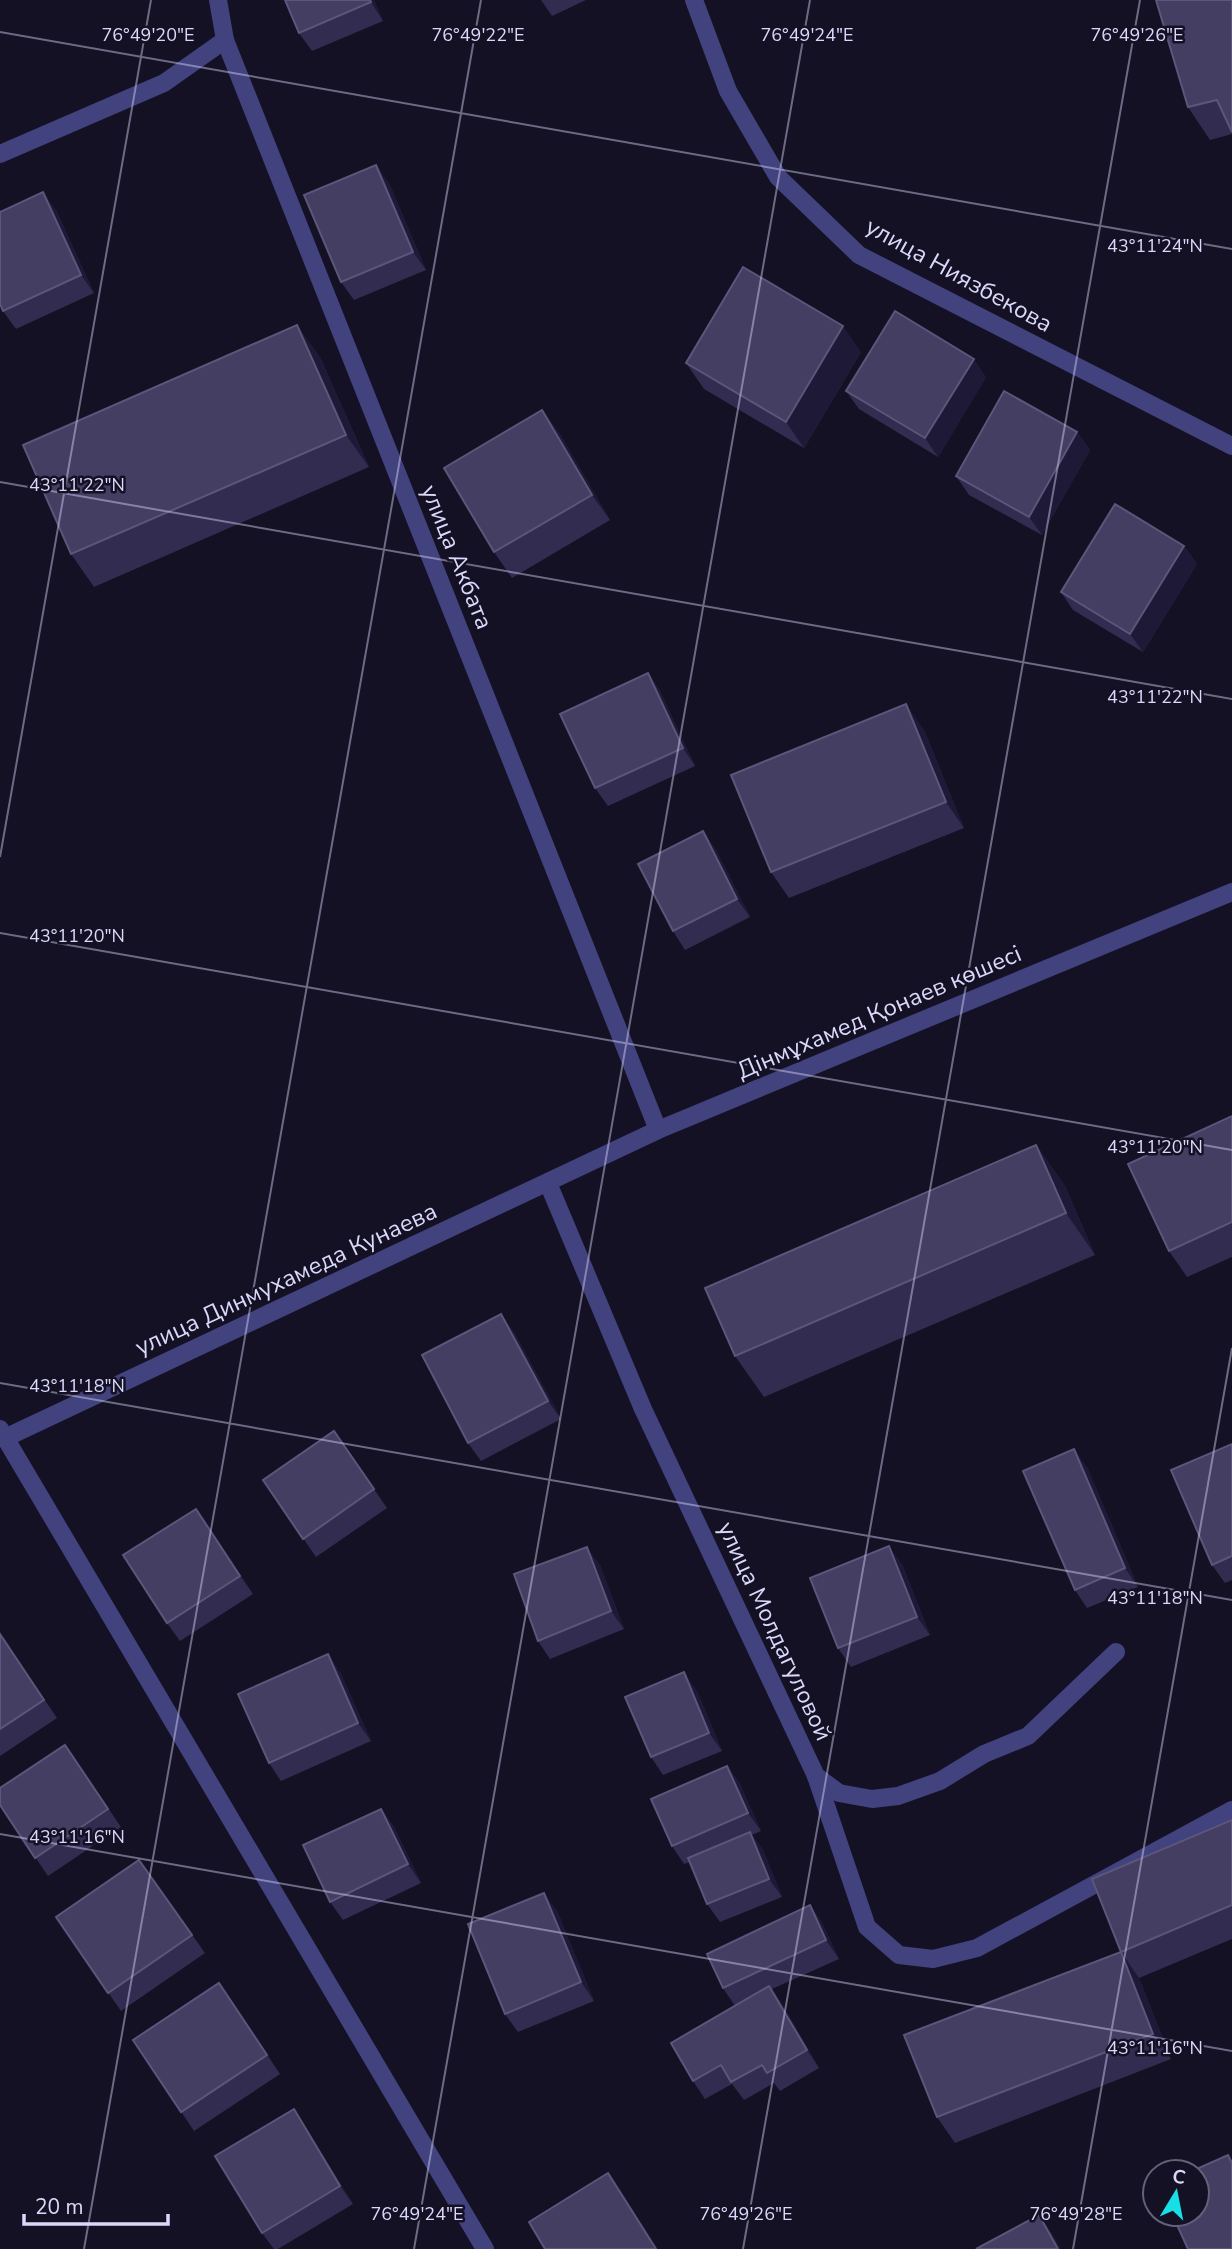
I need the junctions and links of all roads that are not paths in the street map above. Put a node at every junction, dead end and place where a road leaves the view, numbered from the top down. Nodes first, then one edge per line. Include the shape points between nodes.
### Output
1 (218, 0) edge
2 (694, 0) edge
3 (225, 40) junction
4 (0, 154) edge
5 (1232, 446) edge
6 (1232, 892) edge
7 (658, 1130) junction
8 (548, 1183) junction
9 (3, 1433) edge
10 (1116, 1652) dead end
11 (816, 1776) junction
12 (1232, 1810) edge
13 (485, 2249) edge

1 - 3 street, улица Акбата
2 - 5 street, улица Ниязбекова via 728,91 778,177 859,254
3 - 4 street via 164,83
3 - 7 street, улица Акбата
6 - 7 street, Дінмұхамед Қонаев көшесі
7 - 8 street, Дінмұхамед Қонаев көшесі
8 - 9 street, улица Динмухамеда Кунаева
8 - 11 street, улица Молдагуловой via 643,1409
9 - 13 street
10 - 11 street, улица Молдагуловой via 1028,1736 984,1754 940,1781 898,1797 872,1799 839,1793
11 - 12 street via 867,1927 899,1955 933,1959 977,1948

